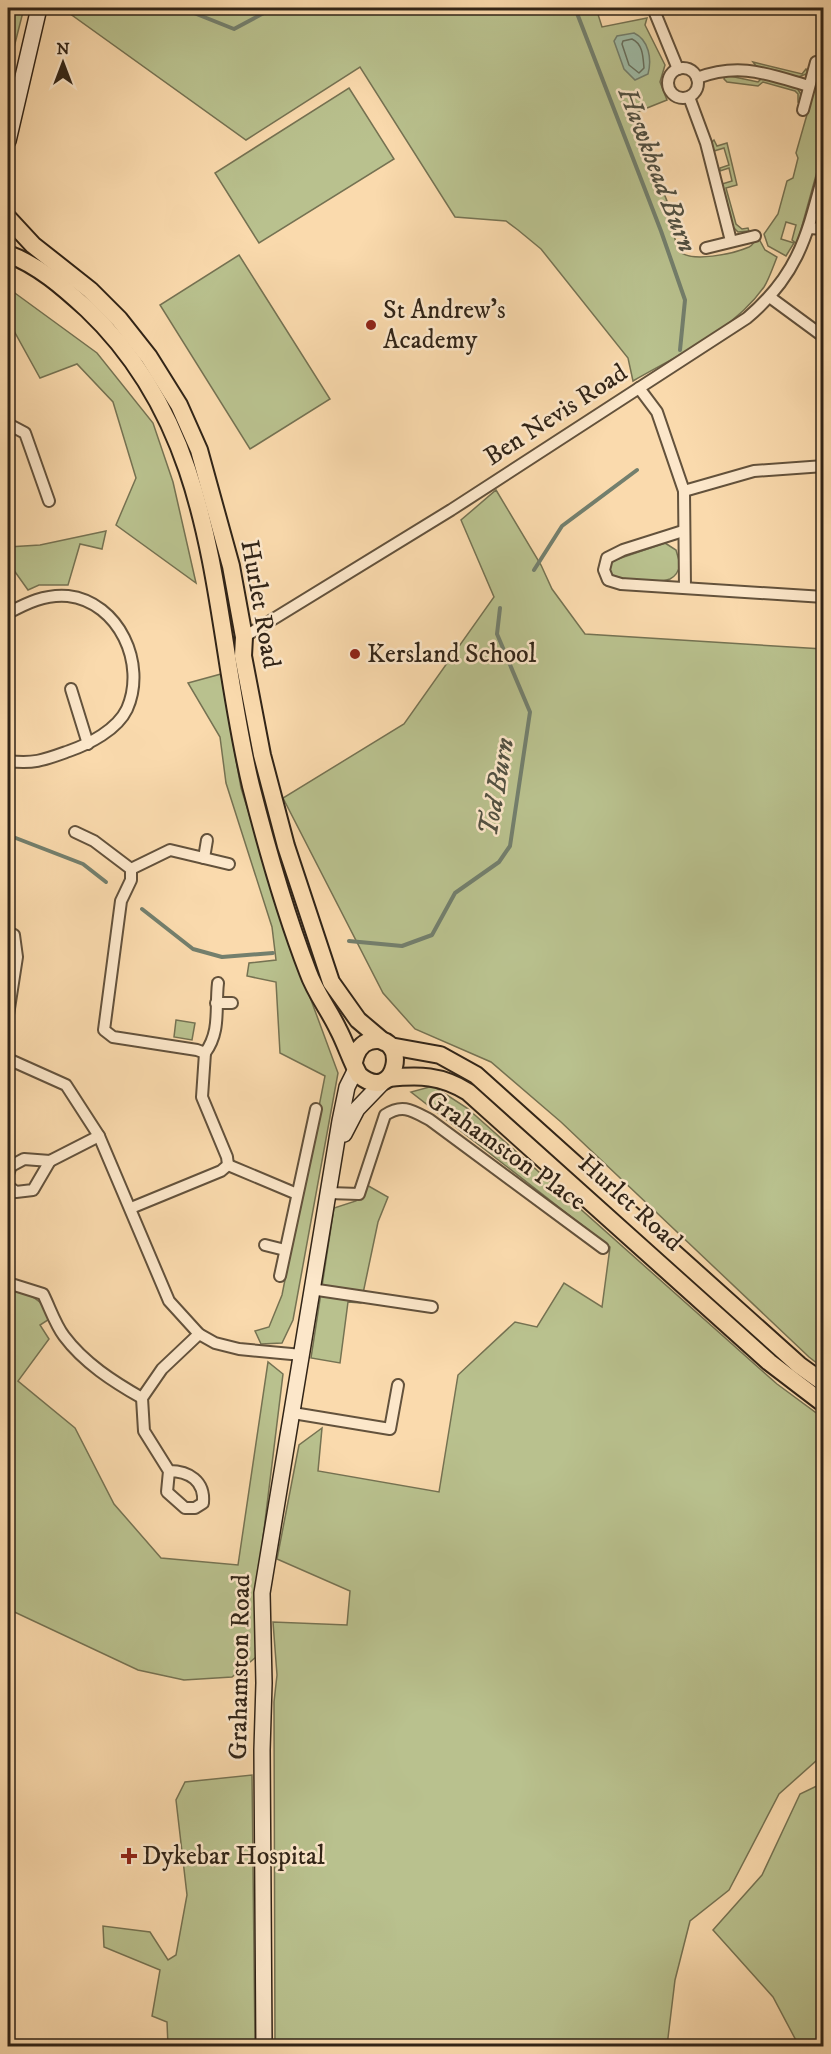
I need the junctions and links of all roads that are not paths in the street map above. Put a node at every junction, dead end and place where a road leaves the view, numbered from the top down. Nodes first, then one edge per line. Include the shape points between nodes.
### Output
1 (39, 8) edge
2 (653, 8) edge
3 (816, 62) dead end
4 (678, 69) junction
5 (697, 78) junction
6 (809, 86) junction
7 (688, 97) junction
8 (803, 110) dead end
9 (8, 133) edge
10 (824, 172) edge
11 (8, 218) edge
12 (809, 228) junction
13 (824, 229) edge
14 (755, 236) dead end
15 (731, 241) junction
16 (706, 248) dead end
17 (8, 254) edge
18 (771, 297) junction
19 (824, 337) edge
20 (639, 388) junction
21 (8, 424) edge
22 (824, 466) edge
23 (684, 491) junction
24 (49, 501) dead end
25 (683, 531) junction
26 (685, 587) junction
27 (824, 597) edge
28 (8, 613) edge
29 (244, 637) junction
30 (70, 689) dead end
31 (88, 744) junction
32 (8, 761) edge
33 (75, 832) dead end
34 (207, 840) dead end
35 (204, 858) junction
36 (229, 864) dead end
37 (131, 869) junction
38 (8, 932) edge
39 (218, 983) dead end
40 (216, 1003) junction
41 (232, 1003) dead end
42 (8, 1015) edge
43 (387, 1044) junction
44 (205, 1053) junction
45 (8, 1059) edge
46 (355, 1065) junction
47 (386, 1079) junction
48 (316, 1109) dead end
49 (99, 1137) junction
50 (337, 1150) junction
51 (50, 1161) junction
52 (228, 1165) junction
53 (8, 1174) edge
54 (8, 1186) edge
55 (329, 1193) junction
56 (297, 1194) junction
57 (131, 1208) junction
58 (265, 1245) dead end
59 (603, 1248) dead end
60 (285, 1250) junction
61 (280, 1276) dead end
62 (8, 1283) edge
63 (311, 1289) junction
64 (432, 1307) dead end
65 (199, 1334) junction
66 (302, 1355) junction
67 (824, 1383) edge
68 (398, 1386) dead end
69 (142, 1398) junction
70 (824, 1404) edge
71 (293, 1413) junction
72 (169, 1471) dead end
73 (264, 2046) edge

1 - 9 main road
2 - 4 street
3 - 6 street
4 - 5 street via 689,70
4 - 7 street via 669,77 668,89 677,97
5 - 6 street via 716,71 754,70
5 - 7 street via 697,89
6 - 8 street
7 - 15 street via 706,143
10 - 12 street, Ben Nevis Road
11 - 29 main road, Hurlet Road via 33,245 90,290 119,319 168,386 199,450 210,484
12 - 13 street
12 - 18 street, Ben Nevis Road via 794,263
14 - 15 street
15 - 16 street
17 - 46 main road, Hurlet Road via 39,270 109,332 144,379 169,424 197,501 218,593 251,786 269,849 308,973
18 - 19 street
18 - 20 street, Ben Nevis Road via 724,335
20 - 23 street via 657,412
20 - 29 street, Ben Nevis Road
21 - 24 street via 25,433
22 - 23 street via 754,471
23 - 25 street
25 - 26 street
25 - 26 street via 623,550 608,558 604,570 608,580 621,584
26 - 27 street
28 - 31 street via 34,600 69,596 94,605 117,625 130,649 133,676 127,708 119,721
29 - 43 main road, Hurlet Road via 243,656 275,809 331,982 358,1020
30 - 31 street
31 - 32 street via 34,764
33 - 37 street
34 - 35 street
35 - 36 street
35 - 37 street via 170,850
37 - 44 street via 131,880 121,901 104,1029 113,1037
38 - 42 street via 14,935 17,957
39 - 40 street
40 - 41 street
40 - 44 street via 218,1026
43 - 46 main road via 364,1044 359,1048
43 - 47 main road via 394,1052 396,1065
43 - 67 main road, Hurlet Road via 440,1055 476,1075 790,1357
44 - 52 street via 202,1097
45 - 49 street via 66,1085
46 - 47 main road via 365,1079
46 - 50 main road, Grahamston Road via 344,1102
47 - 50 main road, Grahamston Road via 357,1109
47 - 70 main road, Hurlet Road via 436,1077 468,1092 769,1362
48 - 56 street
49 - 51 street
49 - 57 street
50 - 55 main road, Grahamston Road
51 - 53 street via 24,1159 11,1166
51 - 54 street via 33,1190 16,1192
52 - 56 street
52 - 57 street
55 - 59 street, Grahamston Place via 359,1194 385,1115 394,1109 408,1108 430,1120
55 - 63 main road, Grahamston Road
56 - 60 street
57 - 65 street via 169,1300
58 - 60 street
60 - 61 street
62 - 69 street via 43,1294 63,1335 77,1352 112,1381
63 - 64 street
63 - 66 main road, Grahamston Road
65 - 66 street via 239,1349
65 - 69 street via 162,1369
66 - 71 main road, Grahamston Road
68 - 71 street via 390,1429
69 - 72 street via 144,1431
71 - 73 main road, Grahamston Road via 262,1593

